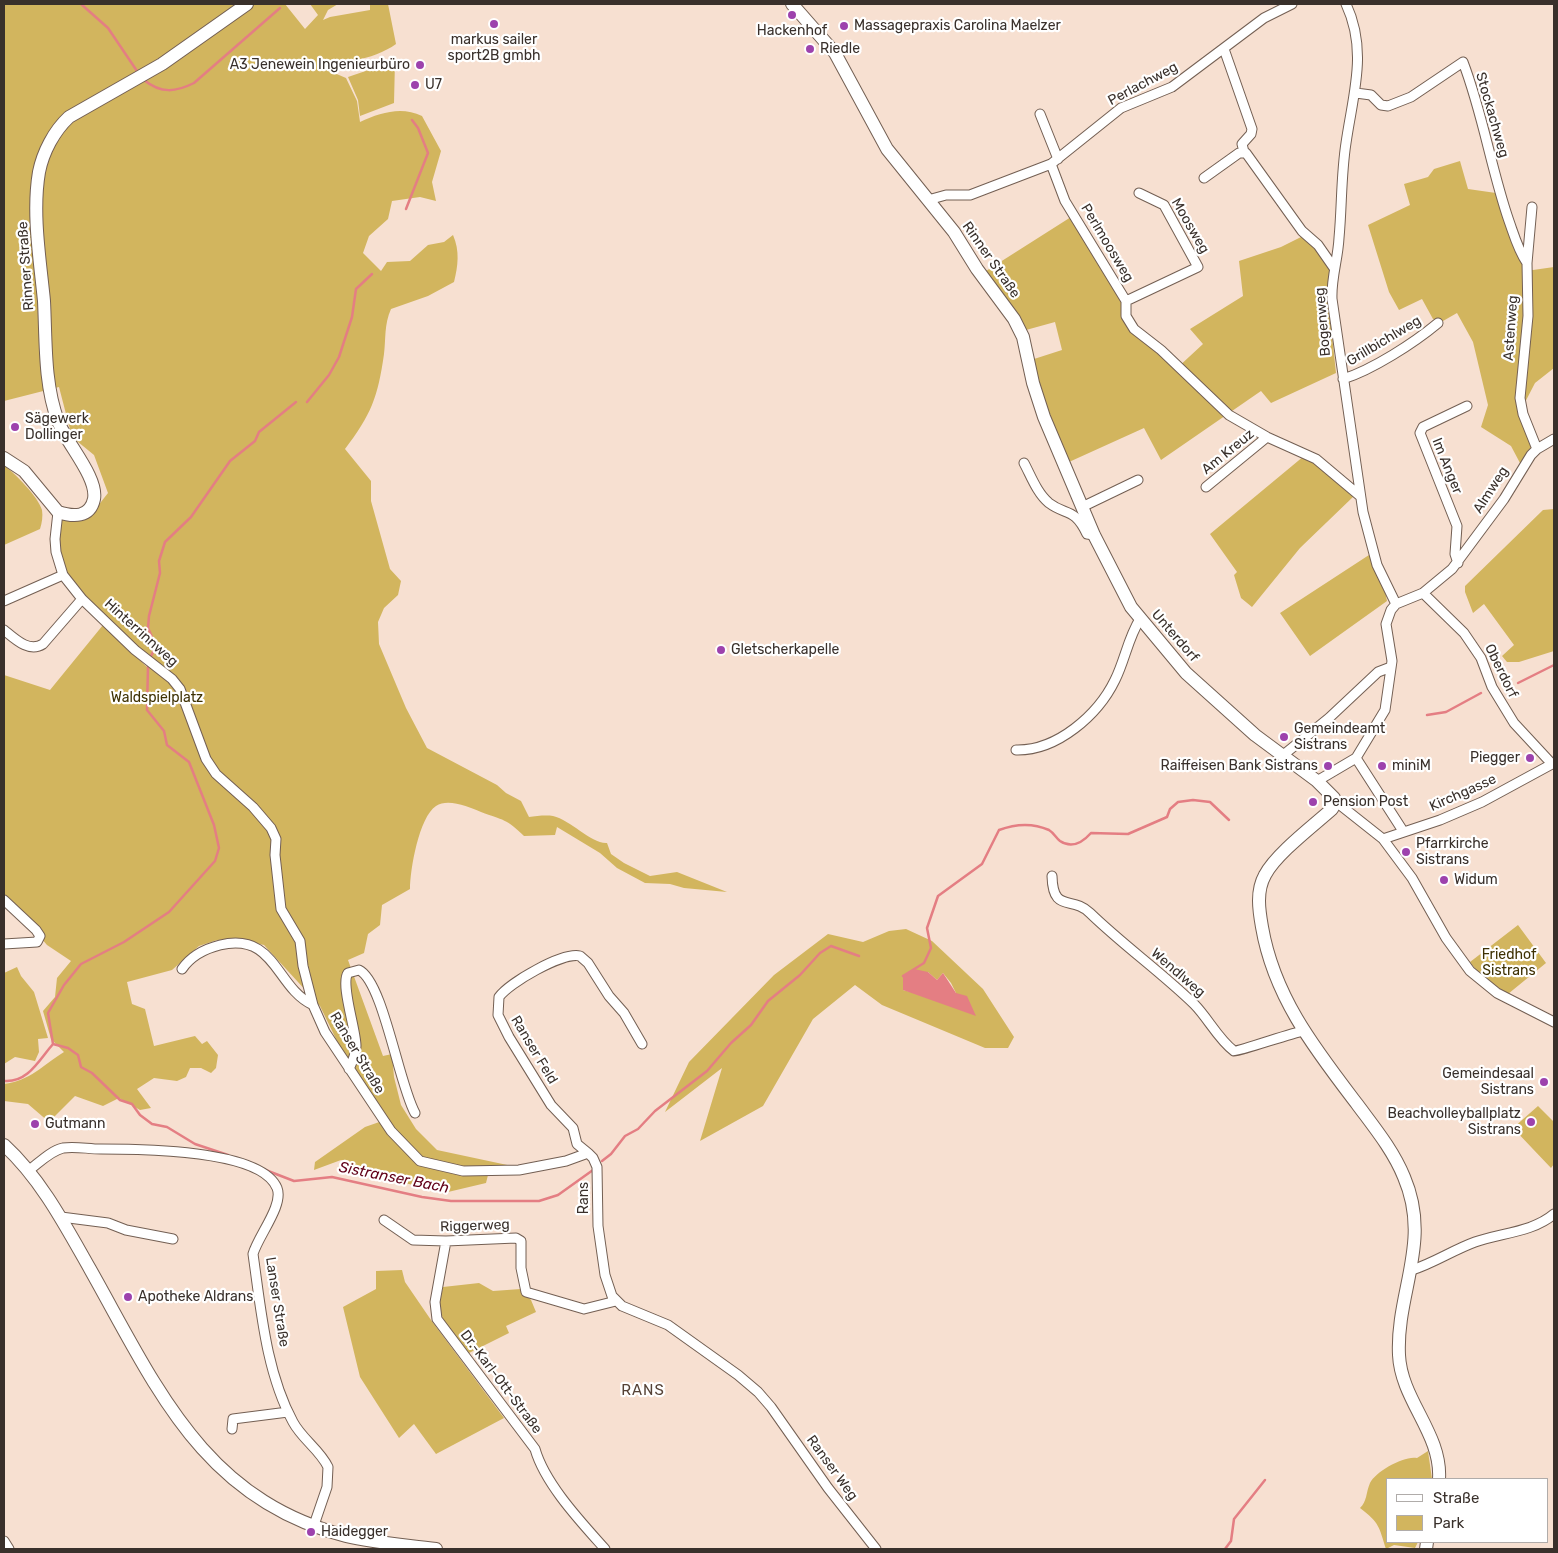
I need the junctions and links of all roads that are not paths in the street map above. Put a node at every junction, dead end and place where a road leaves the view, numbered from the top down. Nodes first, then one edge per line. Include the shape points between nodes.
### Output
1 (247, 4) edge
2 (792, 4) edge
3 (1292, 4) edge
4 (1346, 4) edge
5 (1224, 49) junction
6 (1356, 92) junction
7 (1040, 114) dead end
8 (1244, 152) junction
9 (1054, 161) junction
10 (1204, 178) dead end
11 (1138, 193) dead end
12 (928, 200) junction
13 (1532, 207) dead end
14 (1526, 263) junction
15 (1334, 268) junction
16 (1126, 301) junction
17 (1438, 323) dead end
18 (1342, 379) junction
19 (1467, 406) dead end
20 (1229, 415) joint
21 (1267, 437) junction
22 (1554, 439) edge
23 (1537, 449) junction
24 (4, 458) edge
25 (1024, 463) dead end
26 (1138, 480) dead end
27 (1206, 487) dead end
28 (1360, 496) junction
29 (1082, 507) junction
30 (58, 512) junction
31 (1094, 535) junction
32 (1458, 563) junction
33 (63, 575) junction
34 (1423, 593) junction
35 (82, 599) junction
36 (4, 601) edge
37 (1396, 604) junction
38 (1140, 619) junction
39 (4, 630) edge
40 (1391, 667) junction
41 (180, 689) joint
42 (1016, 750) dead end
43 (1282, 756) junction
44 (1356, 758) junction
45 (1553, 764) edge
46 (1317, 780) junction
47 (1335, 801) junction
48 (1403, 831) junction
49 (1383, 839) junction
50 (1052, 876) dead end
51 (4, 900) edge
52 (4, 944) edge
53 (182, 969) dead end
54 (313, 1005) junction
55 (1554, 1022) edge
56 (1303, 1031) junction
57 (642, 1044) dead end
58 (349, 1069) junction
59 (415, 1113) dead end
60 (4, 1145) edge
61 (588, 1153) junction
62 (28, 1171) junction
63 (1554, 1214) edge
64 (61, 1217) junction
65 (384, 1220) dead end
66 (173, 1240) dead end
67 (446, 1241) junction
68 (1412, 1270) junction
69 (616, 1301) junction
70 (288, 1412) junction
71 (232, 1429) dead end
72 (1439, 1478) edge
73 (314, 1525) junction
74 (4, 1541) edge
75 (9, 1549) edge
76 (436, 1549) edge
77 (605, 1549) edge
78 (876, 1549) edge

1 - 30 main road, Rinner Straße via 176,55 79,110 64,121 46,149 37,186 49,372 64,436 89,476 94,492 92,506 85,513 74,516
2 - 12 main road, Rinner Straße via 835,53 887,149
3 - 5 street, Perlachweg via 1264,18
4 - 6 street, Bogenweg via 1354,23 1359,52
5 - 8 street via 1252,129 1242,144
5 - 9 street, Perlachweg via 1172,87 1121,108
6 - 14 street, Stockachweg via 1371,95 1380,104 1388,106 1411,97 1462,62 1499,191
6 - 15 street, Bogenweg via 1343,165 1339,241
7 - 9 street
8 - 10 street
8 - 15 street via 1302,231 1318,245
9 - 12 street, Perlachweg via 970,195 946,195
9 - 16 street, Perlmoosweg via 1065,201
11 - 16 street, Moosweg via 1164,204 1198,267
12 - 29 main road, Rinner Straße via 954,232 1019,328 1040,407
13 - 14 street, Astenweg
14 - 23 street, Astenweg via 1528,316 1520,398
15 - 18 street, Bogenweg via 1332,296
16 - 20 street, Perlmoosweg via 1126,316 1134,329 1161,350
17 - 18 street, Grillbichlweg via 1421,338
18 - 28 street, Bogenweg
19 - 32 street, Im Anger via 1423,427 1420,433 1457,526
20 - 21 street, Am Kreuz
21 - 27 street, Am Kreuz
21 - 28 street, Am Kreuz via 1316,459
22 - 23 street, Almweg
23 - 32 street, Almweg
24 - 30 main road via 24,472
25 - 31 street via 1046,500 1072,512 1087,534
26 - 29 street
28 - 37 street, Bogenweg via 1377,565
29 - 31 main road, Unterdorf
30 - 33 street, Hinterrinnweg via 55,539
31 - 38 main road, Unterdorf via 1121,592
32 - 34 street
33 - 35 street, Hinterrinnweg
33 - 36 street
34 - 37 street
34 - 45 street, Oberdorf via 1464,633 1514,724
35 - 39 street via 38,647 26,646
35 - 41 street, Hinterrinnweg
37 - 40 street via 1386,624
38 - 42 street via 1115,680 1092,713 1046,744
38 - 43 main road, Unterdorf via 1186,673
40 - 43 street via 1378,672
40 - 44 street via 1383,715
41 - 54 street, Ranser Straße via 206,759 216,774 260,813 276,839 281,909 300,942
43 - 46 main road, Unterdorf
44 - 46 street
44 - 48 street
45 - 48 street, Kirchgasse via 1482,802
46 - 47 main road, Unterdorf via 1333,794
47 - 49 street
47 - 56 main road via 1332,809 1272,865 1260,890 1261,922 1273,971 1286,1003
48 - 49 street, Kirchgasse
49 - 55 street via 1412,878 1446,938 1470,971 1497,993
50 - 56 street, Wendlweg via 1053,893 1059,900 1086,908 1192,1002 1234,1051 1240,1052 1267,1040
51 - 52 street via 40,936 37,942
53 - 54 street via 192,958 210,948 249,945 262,951 298,996
54 - 58 street, Ranser Straße via 325,1032
56 - 68 main road via 1383,1138 1404,1176 1414,1215
57 - 61 street, Ranser Feld via 624,1014 580,956 566,955 508,987 499,997 497,1011 505,1029 551,1105 573,1128 577,1144
58 - 59 street via 356,1047 344,982 348,973 359,970 367,975 378,999 406,1095
58 - 61 street, Ranser Straße via 385,1124 420,1161 463,1171 502,1172 566,1161
60 - 62 main road
61 - 69 street, Rans via 597,1167 598,1226 603,1266
62 - 64 main road
62 - 70 street, Lanser Straße via 62,1149 142,1149 204,1154 251,1168 275,1184 278,1194 275,1210 253,1254 268,1348
63 - 68 street via 1534,1226 1475,1242
64 - 66 street via 108,1223
64 - 73 main road via 170,1410 190,1436 207,1456 244,1488 278,1509
65 - 67 street, Riggerweg via 414,1240
67 - 69 street, Riggerweg via 519,1239 526,1292 584,1309
67 - 77 street, Dr.-Karl-Ott-Straße via 435,1302 437,1319 535,1449 539,1461 581,1522
68 - 72 main road via 1400,1332 1400,1364 1410,1398 1433,1446
69 - 78 street, Ranser Weg via 668,1325 738,1375 767,1402
70 - 71 street via 233,1419
70 - 73 street, Lanser Straße via 298,1432 328,1467 326,1487
73 - 76 main road via 356,1538
74 - 75 street

